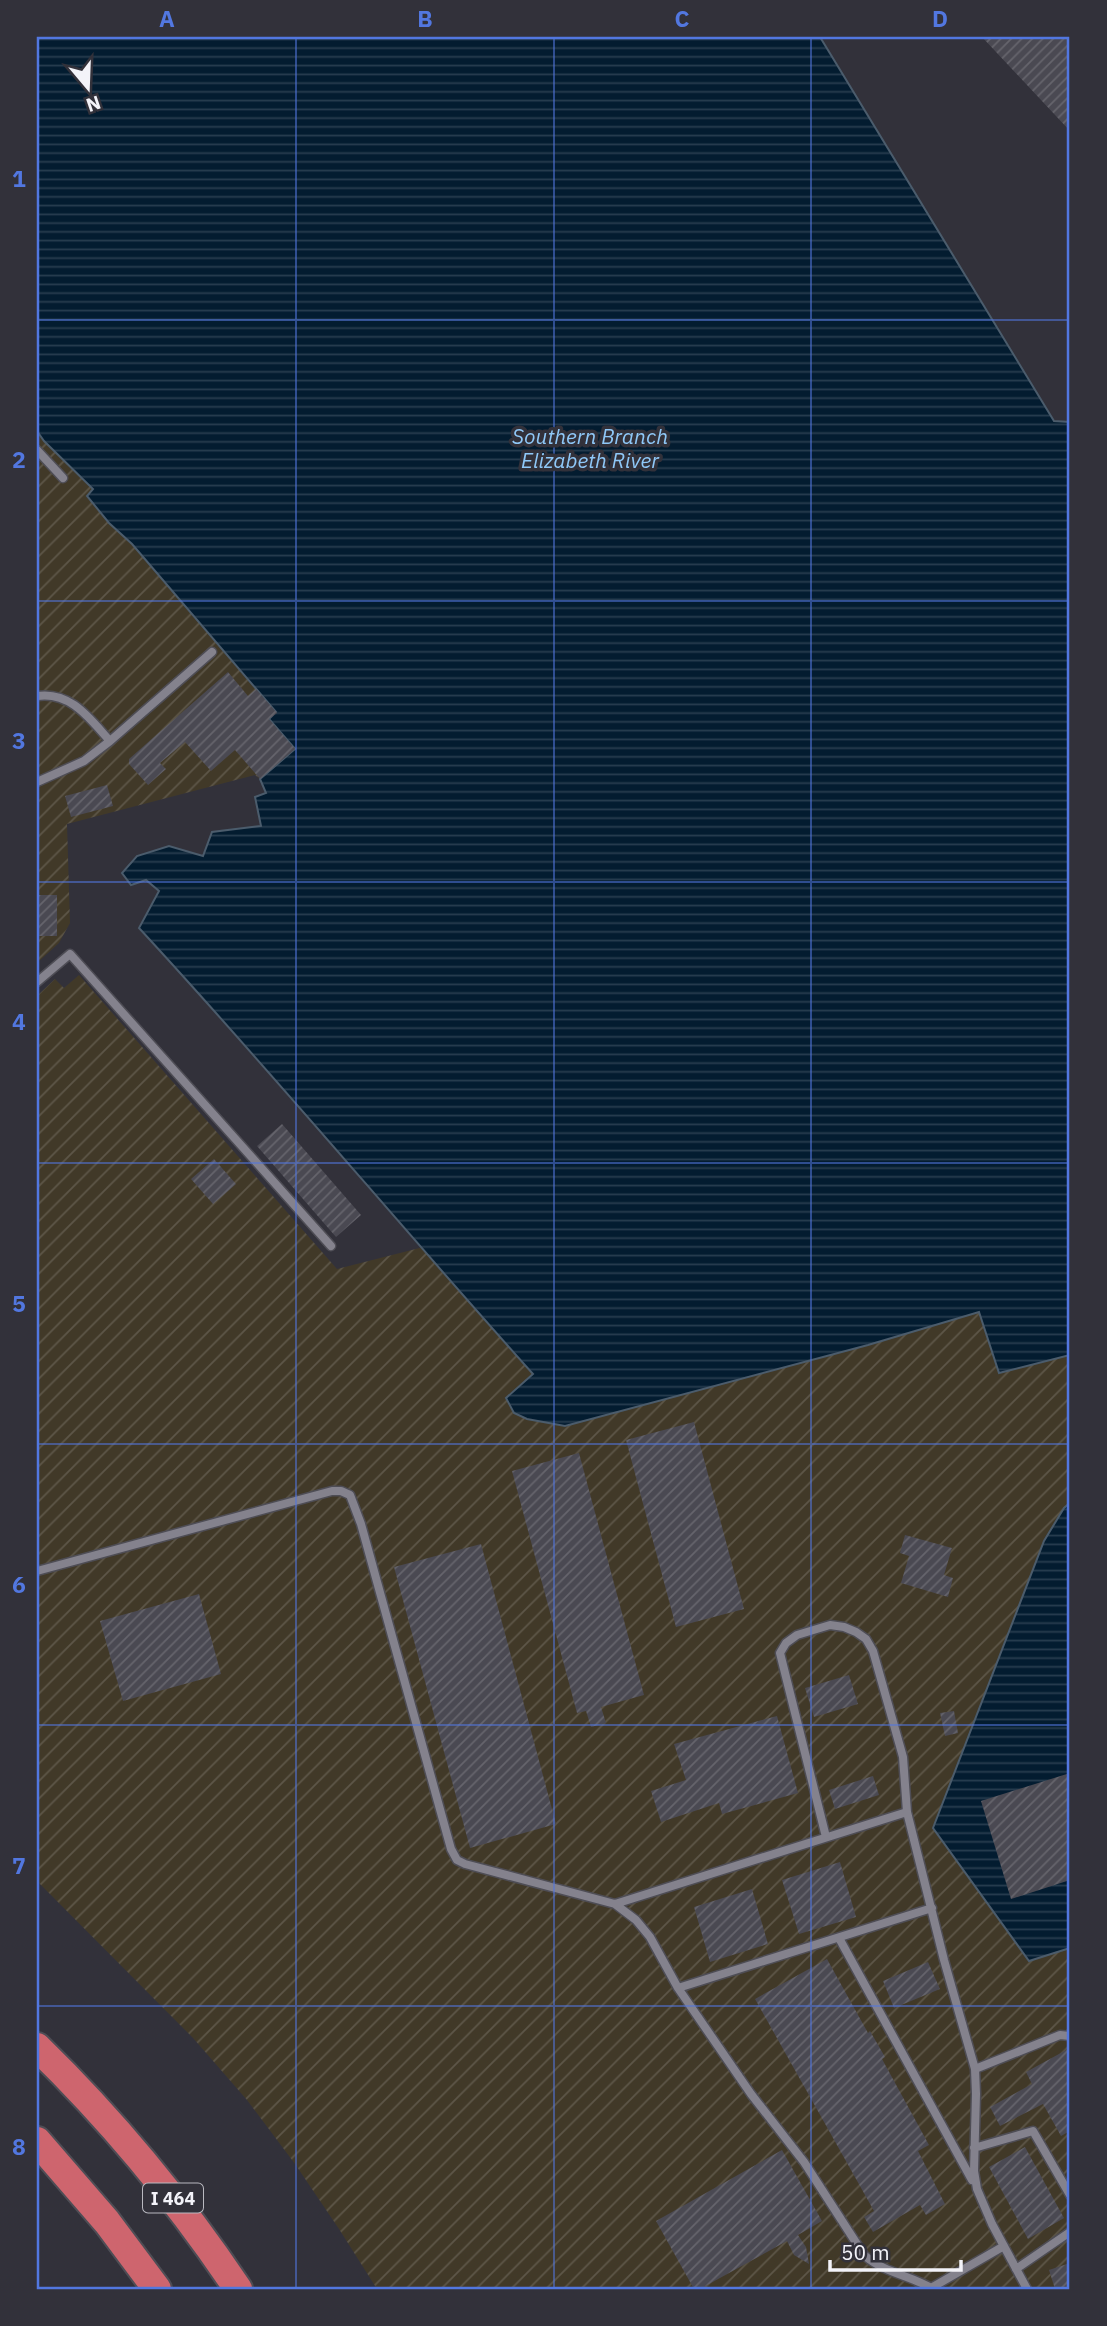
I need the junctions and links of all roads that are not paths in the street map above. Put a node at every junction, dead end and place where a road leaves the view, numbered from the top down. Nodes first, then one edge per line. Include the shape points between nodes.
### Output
1 (37, 450) edge
2 (63, 478) dead end
3 (212, 652) dead end
4 (37, 696) edge
5 (110, 741) junction
6 (37, 782) edge
7 (37, 982) edge
8 (331, 1246) dead end
9 (37, 1571) edge
10 (906, 1812) junction
11 (826, 1838) junction
12 (615, 1904) junction
13 (932, 1908) junction
14 (839, 1938) junction
15 (678, 1988) junction
16 (1070, 2036) edge
17 (37, 2047) edge
18 (975, 2069) junction
19 (37, 2141) edge
20 (974, 2148) junction
21 (977, 2189) junction
22 (1070, 2195) edge
23 (1070, 2231) edge
24 (1004, 2246) junction
25 (1016, 2269) junction
26 (157, 2289) edge
27 (238, 2289) edge
28 (932, 2289) edge
29 (1027, 2289) edge

1 - 2 lane
3 - 5 lane
4 - 5 lane via 79,707
5 - 6 lane via 84,761
7 - 8 lane via 69,954
9 - 12 lane via 332,1491 349,1495 362,1524 453,1855 465,1864
10 - 11 lane
10 - 11 lane via 903,1757 873,1651 866,1639 844,1627 811,1630 786,1643 780,1653
10 - 13 lane
11 - 12 lane
12 - 15 lane via 650,1937
13 - 14 lane
13 - 18 lane
14 - 15 lane
14 - 21 lane
15 - 28 lane via 804,2162 864,2255 874,2264
16 - 18 lane via 1060,2035
17 - 27 highway, I 464 via 127,2141
18 - 20 lane
19 - 26 highway
20 - 21 lane
20 - 22 lane via 1033,2131
21 - 24 lane
23 - 25 lane
24 - 25 lane
24 - 28 lane
25 - 29 lane

